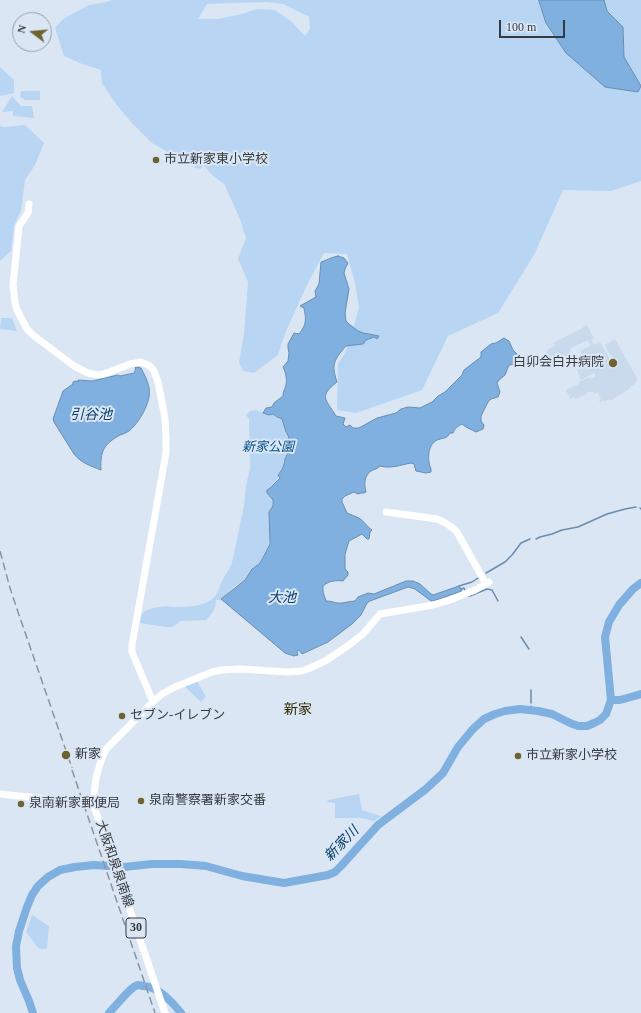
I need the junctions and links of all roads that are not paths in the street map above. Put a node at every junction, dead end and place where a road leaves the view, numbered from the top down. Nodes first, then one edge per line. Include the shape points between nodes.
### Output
1 (29, 204) dead end
2 (386, 512) dead end
3 (153, 702) junction
4 (0, 794) edge
5 (92, 804) junction
6 (164, 1013) edge

1 - 3 street via 28,213 19,226 13,285 15,303 27,329 82,371 104,374 141,362 154,371 158,382 166,428 166,453 132,645 132,652
2 - 3 street via 436,519 450,525 457,532 488,583 466,594 433,605 380,614 349,645 327,660 302,671 221,670 175,687
3 - 5 street via 106,750 96,778
4 - 5 street, 大阪和泉泉南線
5 - 6 street, 大阪和泉泉南線 / 30

